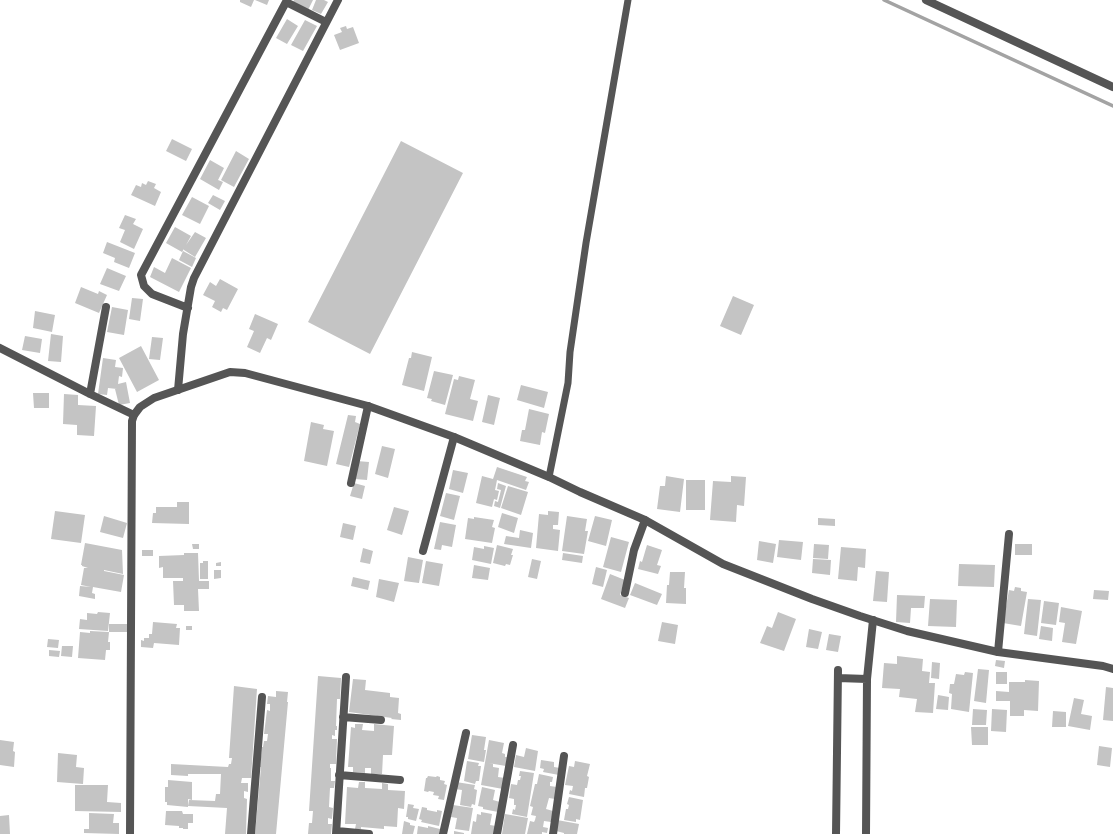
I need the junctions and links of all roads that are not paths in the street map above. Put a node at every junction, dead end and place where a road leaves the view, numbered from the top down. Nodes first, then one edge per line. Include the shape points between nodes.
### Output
1 (338, 0) edge
2 (628, 0) edge
3 (926, 0) edge
4 (287, 1) edge
5 (326, 22) junction
6 (1113, 87) edge
7 (106, 307) dead end
8 (188, 308) junction
9 (0, 348) edge
10 (178, 390) junction
11 (90, 394) junction
12 (368, 406) junction
13 (134, 415) junction
14 (454, 437) junction
15 (550, 477) junction
16 (351, 483) dead end
17 (645, 520) junction
18 (1010, 534) dead end
19 (423, 551) dead end
20 (625, 593) dead end
21 (873, 620) junction
22 (998, 652) junction
23 (1113, 669) edge
24 (346, 677) dead end
25 (867, 679) junction
26 (262, 697) dead end
27 (343, 717) junction
28 (381, 720) dead end
29 (466, 734) dead end
30 (513, 745) dead end
31 (564, 756) dead end
32 (340, 775) junction
33 (400, 780) dead end
34 (336, 833) edge
35 (130, 834) edge
36 (251, 834) edge
37 (369, 834) edge
38 (443, 834) edge
39 (497, 834) edge
40 (553, 834) edge
41 (836, 834) edge
42 (866, 834) edge

1 - 5 street
2 - 15 lane via 586,243 570,352 568,384
3 - 6 street
4 - 5 street
4 - 8 street via 141,275 144,286 152,294
5 - 8 street via 194,278
7 - 11 street
8 - 10 street
9 - 11 street
10 - 12 street via 230,372 245,373
10 - 13 street via 154,398 140,407
11 - 13 street
12 - 14 street
12 - 16 street
13 - 35 street
14 - 15 street
14 - 19 street
15 - 17 street
17 - 20 street via 634,550
17 - 21 street via 723,564
18 - 22 street
21 - 22 street
21 - 25 street
22 - 23 street
24 - 27 street
25 - 41 street via 838,674
25 - 42 street
26 - 36 street
27 - 28 street
27 - 32 street
29 - 38 street
30 - 39 street
31 - 40 street
32 - 33 street
32 - 34 street
34 - 37 street

